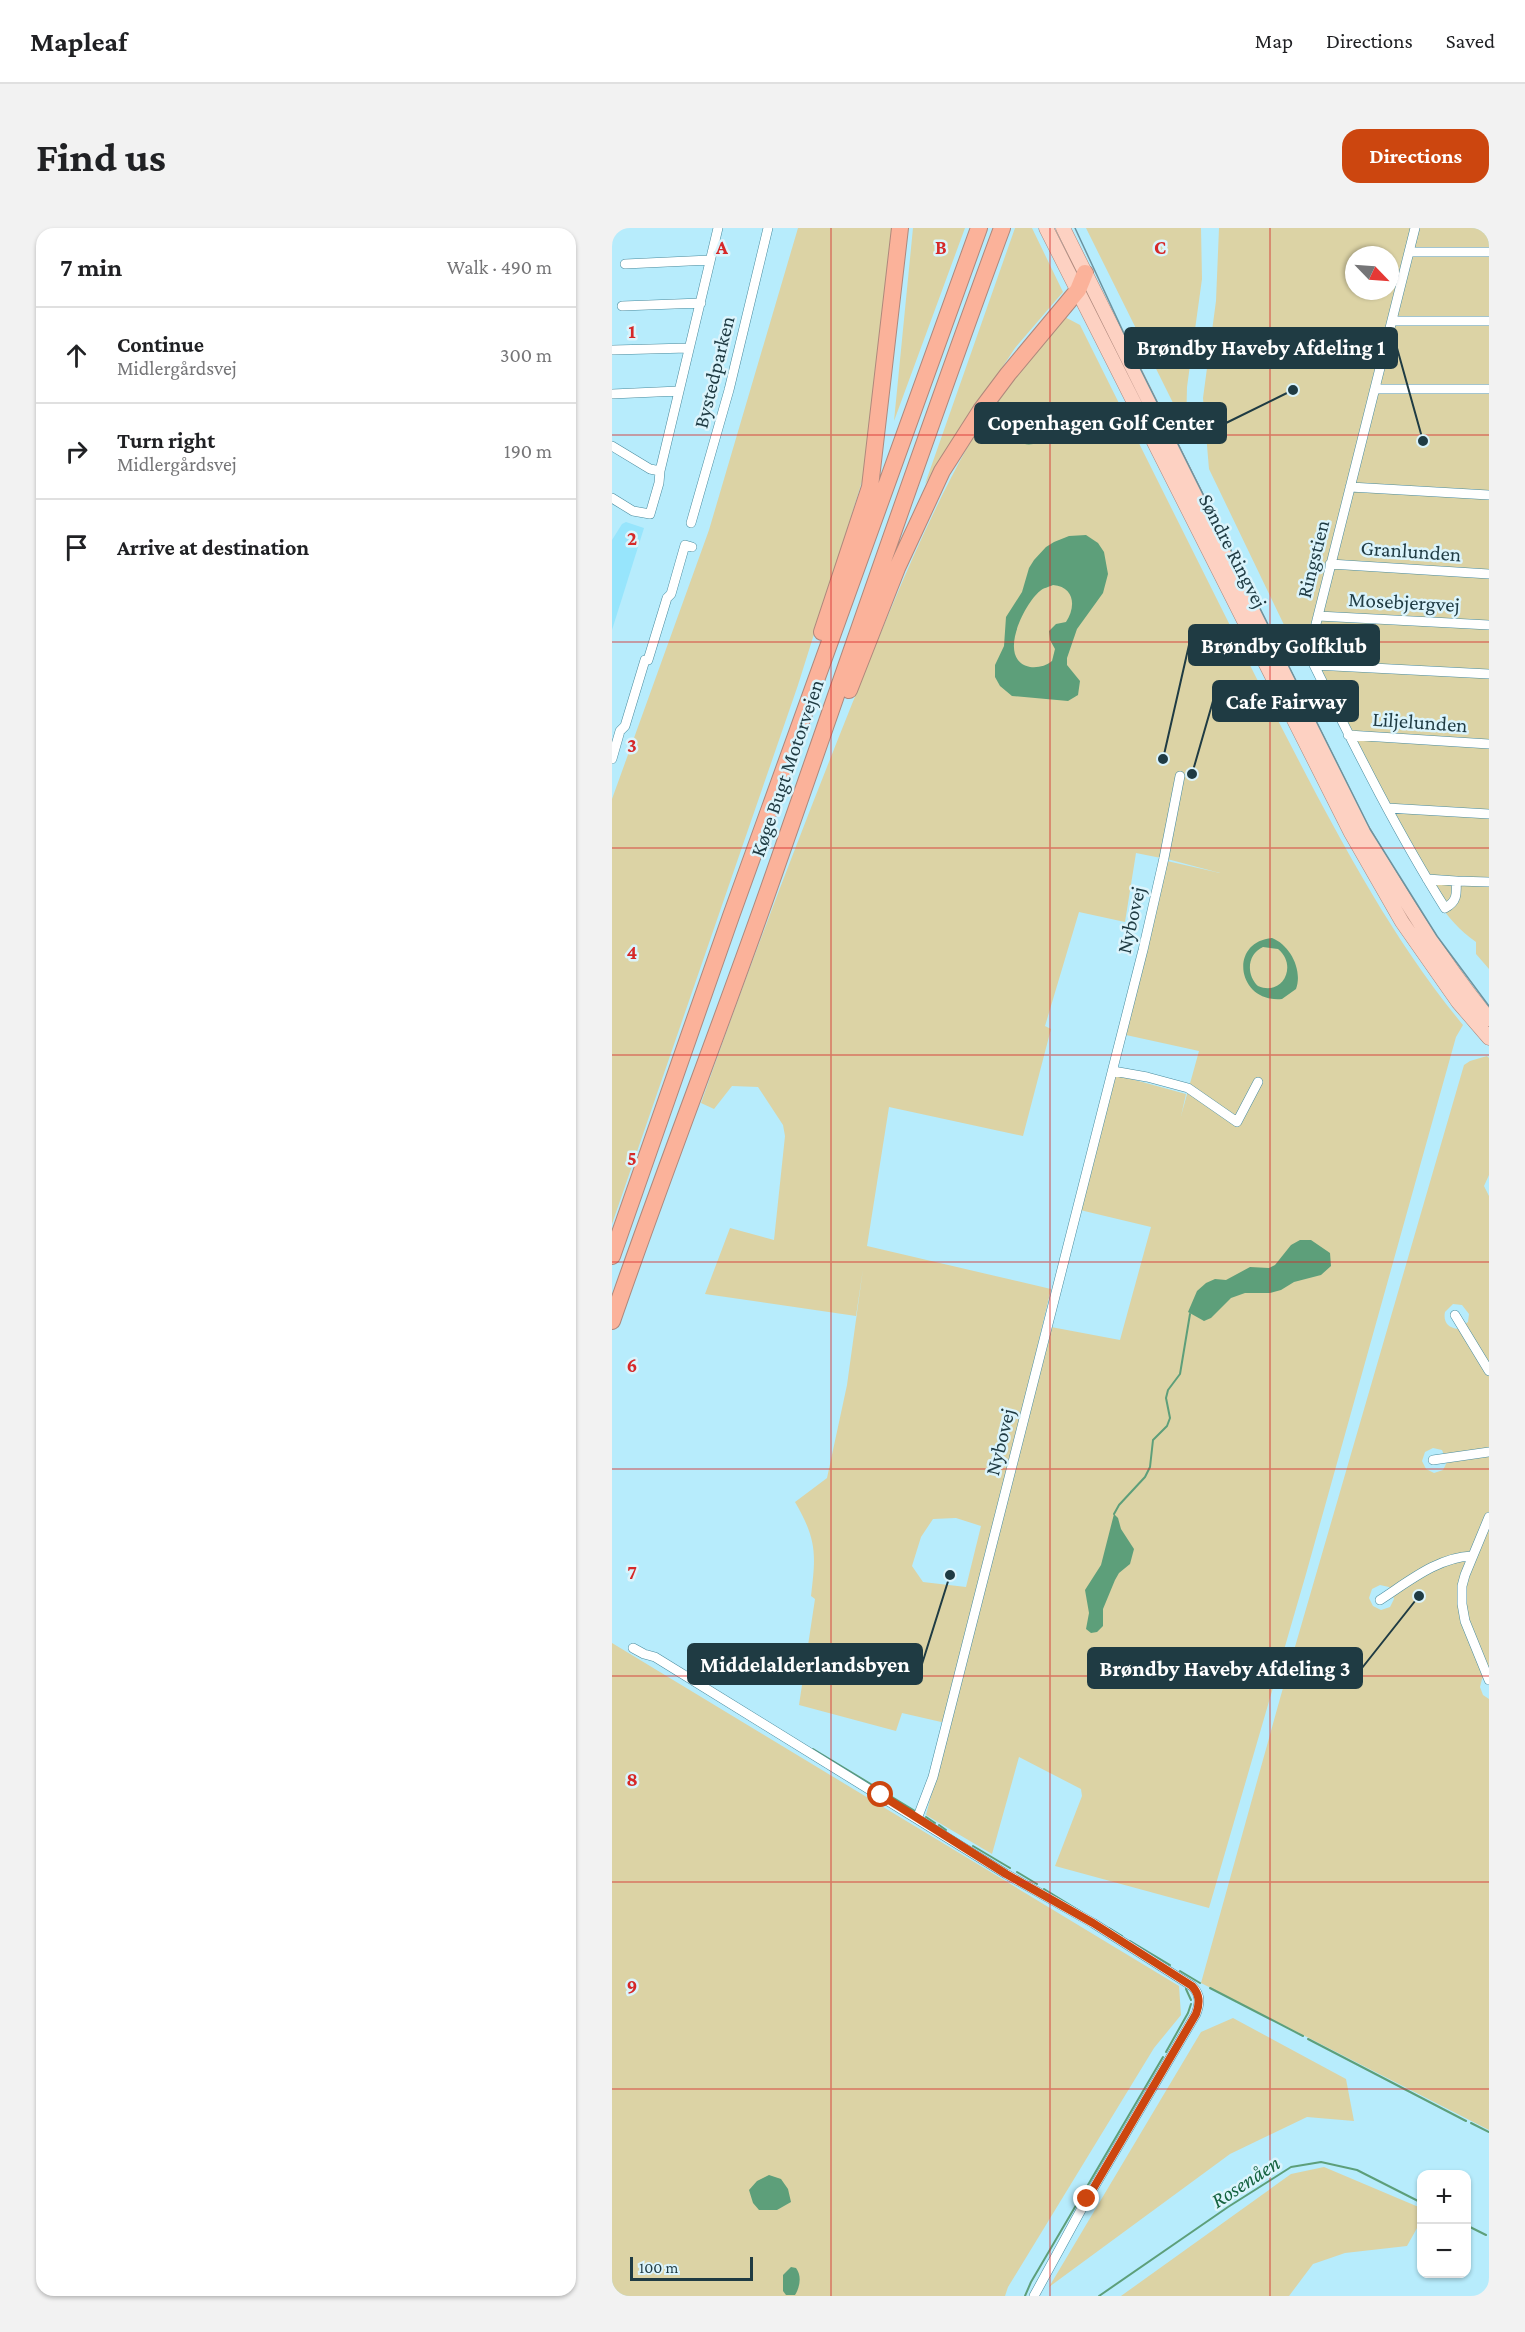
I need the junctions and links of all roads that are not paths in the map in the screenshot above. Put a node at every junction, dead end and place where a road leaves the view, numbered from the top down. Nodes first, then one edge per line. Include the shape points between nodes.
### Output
1 (718, 228) edge
2 (768, 228) edge
3 (900, 228) edge
4 (979, 228) edge
5 (1002, 228) edge
6 (1046, 228) edge
7 (1063, 228) edge
8 (1415, 228) edge
9 (1410, 252) junction
10 (1489, 252) edge
11 (710, 260) junction
12 (625, 264) dead end
13 (1085, 273) junction
14 (1078, 290) junction
15 (700, 303) junction
16 (622, 306) dead end
17 (1393, 321) junction
18 (1489, 321) edge
19 (688, 348) junction
20 (613, 350) edge
21 (1375, 389) junction
22 (1489, 389) edge
23 (679, 391) junction
24 (612, 394) edge
25 (612, 446) edge
26 (660, 471) junction
27 (1350, 487) junction
28 (1489, 495) edge
29 (612, 498) edge
30 (691, 523) dead end
31 (692, 547) dead end
32 (1330, 564) junction
33 (1489, 574) edge
34 (1317, 616) junction
35 (1489, 625) edge
36 (1314, 665) junction
37 (1489, 674) edge
38 (616, 730) edge
39 (1348, 735) junction
40 (1489, 744) edge
41 (612, 759) edge
42 (1180, 776) dead end
43 (1387, 808) junction
44 (1489, 814) edge
45 (1427, 879) junction
46 (1456, 881) junction
47 (1489, 882) edge
48 (768, 891) junction
49 (731, 915) junction
50 (1489, 1019) edge
51 (1489, 1038) edge
52 (1113, 1071) junction
53 (1258, 1083) dead end
54 (612, 1256) edge
55 (1455, 1315) dead end
56 (612, 1321) edge
57 (1489, 1371) edge
58 (1489, 1452) edge
59 (1433, 1460) dead end
60 (1489, 1517) edge
61 (1473, 1556) junction
62 (1380, 1600) dead end
63 (633, 1648) dead end
64 (1489, 1680) edge
65 (917, 1819) junction
66 (1034, 2296) edge

1 - 11 street
2 - 30 street, Bystedparken via 729,390
3 - 49 highway via 870,487 732,901
4 - 49 highway, Køge Bugt Motorvejen
5 - 48 highway, Køge Bugt Motorvejen via 932,416
6 - 14 main road, Søndre Ringvej
7 - 13 main road, Søndre Ringvej
8 - 9 street, Ringstien
9 - 10 street
9 - 17 street, Ringstien
11 - 12 street
11 - 15 street
13 - 14 highway
13 - 50 main road, Søndre Ringvej via 1361,827 1442,957
14 - 48 highway via 1008,374 942,471 897,568
14 - 51 main road, Søndre Ringvej via 1351,833 1401,922
15 - 16 street
15 - 19 street
17 - 18 street
17 - 21 street, Ringstien
19 - 20 street
19 - 23 street
21 - 22 street
21 - 27 street, Ringstien
23 - 24 street
23 - 26 street
25 - 26 street
26 - 29 street via 650,514 633,511
27 - 28 street
27 - 32 street, Ringstien
31 - 38 street via 685,545 625,726
32 - 33 street, Granlunden
32 - 34 street, Ringstien
34 - 35 street, Mosebjergvej
34 - 36 street, Ringstien via 1311,652
36 - 37 street
36 - 39 street, Ringstien
38 - 41 street
39 - 40 street, Liljelunden
39 - 43 street, Ringstien
42 - 52 street, Nybovej
43 - 44 street
43 - 45 street, Ringstien
45 - 46 street
45 - 46 street, Ringstien via 1445,908 1456,899
46 - 47 street
48 - 56 highway, Køge Bugt Motorvejen
49 - 54 highway, Køge Bugt Motorvejen
52 - 53 street via 1188,1088 1237,1122
52 - 65 street, Nybovej via 939,1755
55 - 57 street
58 - 59 street
60 - 61 street
61 - 62 street via 1445,1561
61 - 64 street via 1462,1586 1462,1604
63 - 65 street via 655,1657
65 - 66 street via 1101,1928 1192,1986 1199,1997 1196,2014

